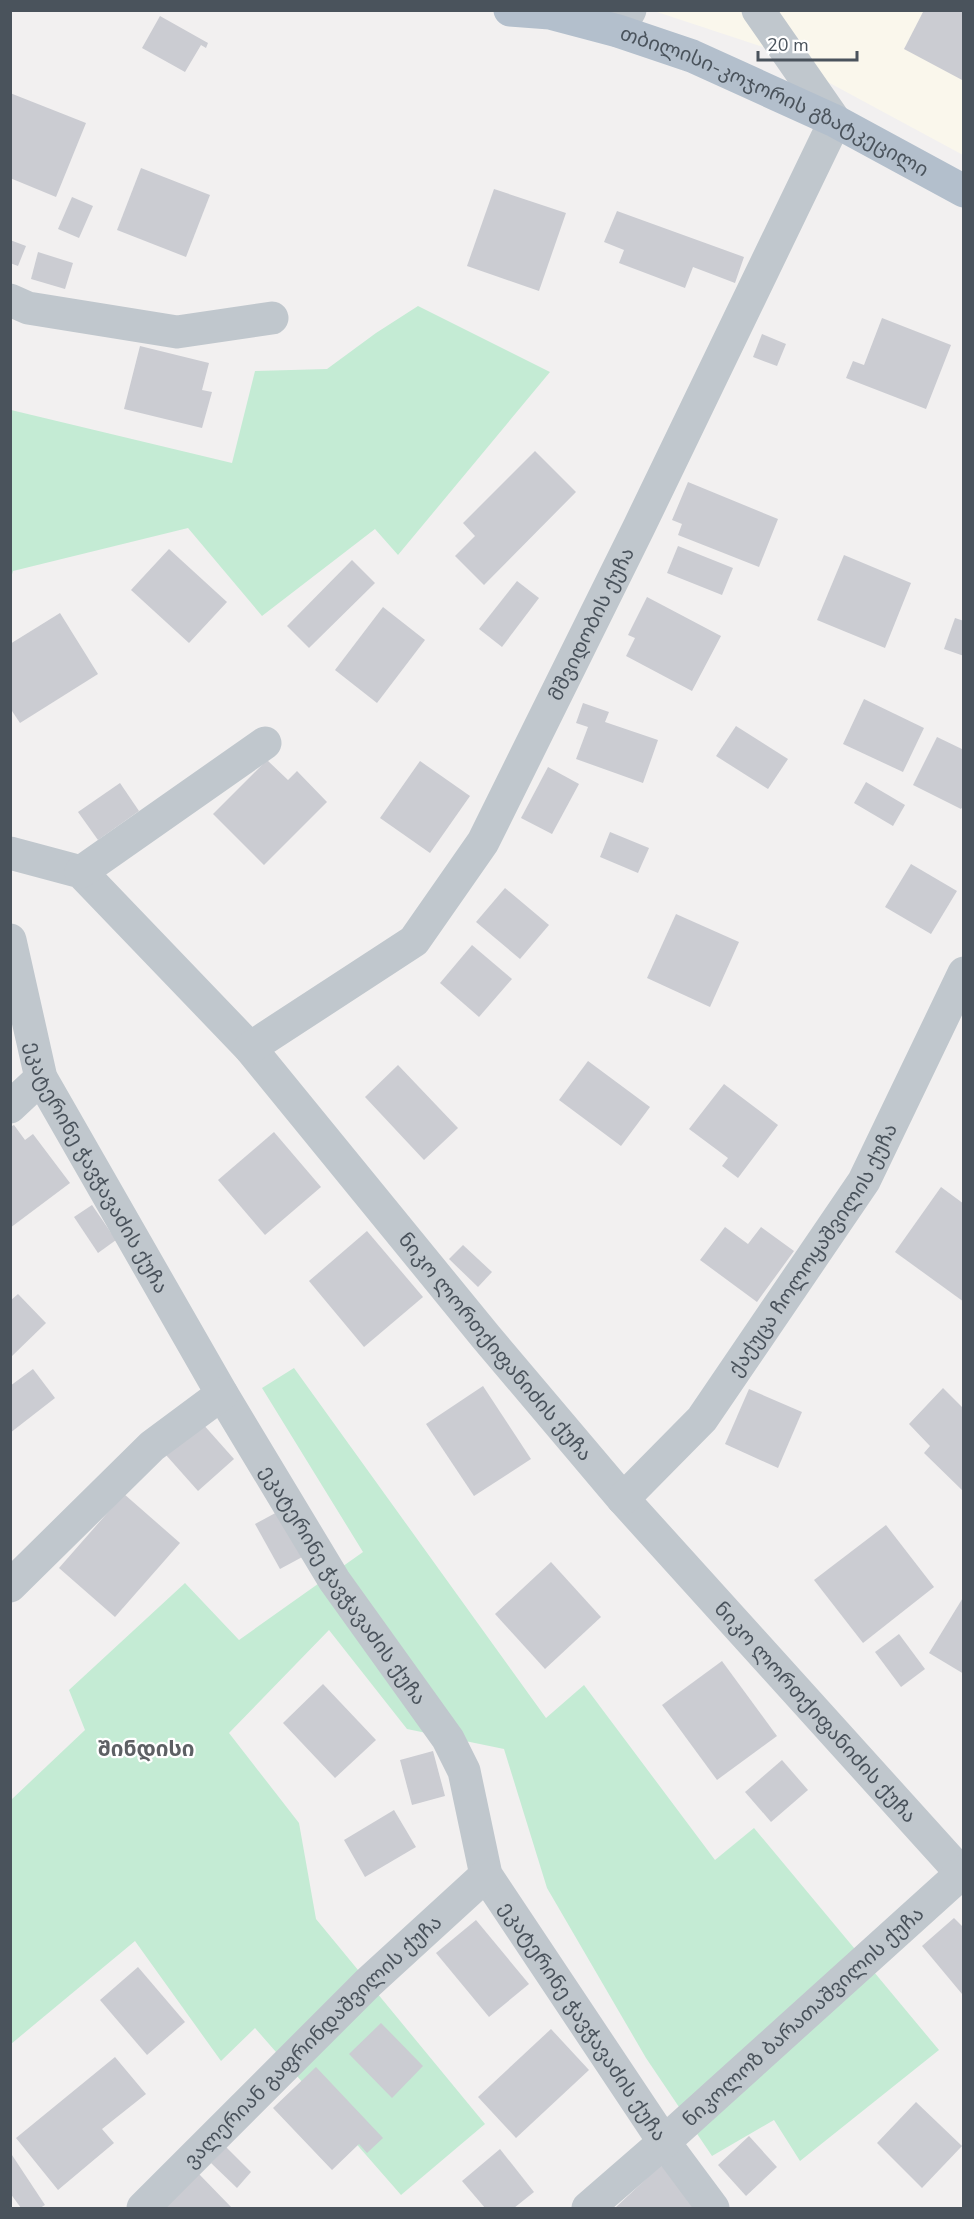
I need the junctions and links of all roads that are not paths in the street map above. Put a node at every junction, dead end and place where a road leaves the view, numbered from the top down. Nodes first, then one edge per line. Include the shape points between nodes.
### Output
1 (510, 10) edge
2 (758, 10) edge
3 (550, 12) edge
4 (624, 21) edge
5 (835, 121) junction
6 (963, 191) edge
7 (10, 300) edge
8 (272, 318) dead end
9 (265, 743) dead end
10 (10, 853) edge
11 (81, 872) junction
12 (10, 940) edge
13 (963, 974) edge
14 (250, 1048) junction
15 (41, 1078) junction
16 (10, 1107) edge
17 (222, 1394) junction
18 (623, 1499) junction
19 (10, 1586) edge
20 (962, 1873) edge
21 (486, 1875) junction
22 (664, 2142) junction
23 (143, 2208) edge
24 (588, 2208) edge
25 (713, 2208) edge

1 - 3 main road, თბილისი-კოჯორის გზატკეცილი
2 - 5 street
3 - 4 main road, თბილისი-კოჯორის გზატკეცილი
4 - 5 main road, თბილისი-კოჯორის გზატკეცილი
5 - 6 main road, თბილისი-კოჯორის გზატკეცილი
5 - 14 street, მშვიდობის ქუჩა via 483,842 414,941
7 - 8 street via 28,308 177,332
9 - 11 street
10 - 11 street
11 - 14 street, ნიკო ლორთქიფანიძის ქუჩა
12 - 15 street, ეკატერინე ჭავჭავაძის ქუჩა
13 - 18 street, ქაქუცა ჩოლოყაშვილის ქუჩა via 864,1181 702,1419
14 - 18 street, ნიკო ლორთქიფანიძის ქუჩა
15 - 16 street
15 - 17 street, ეკატერინე ჭავჭავაძის ქუჩა
17 - 19 street via 152,1446
17 - 21 street, ეკატერინე ჭავჭავაძის ქუჩა via 334,1580 448,1739 464,1771
18 - 20 street, ნიკო ლორთქიფანიძის ქუჩა
20 - 22 street, ნიკოლოზ ბარათაშვილის ქუჩა
21 - 22 street, ეკატერინე ჭავჭავაძის ქუჩა
21 - 23 street, ვალერიან გაფრინდაშვილის ქუჩა via 369,1982
22 - 24 street, ნიკოლოზ ბარათაშვილის ქუჩა
22 - 25 street, ეკატერინე ჭავჭავაძის ქუჩა

